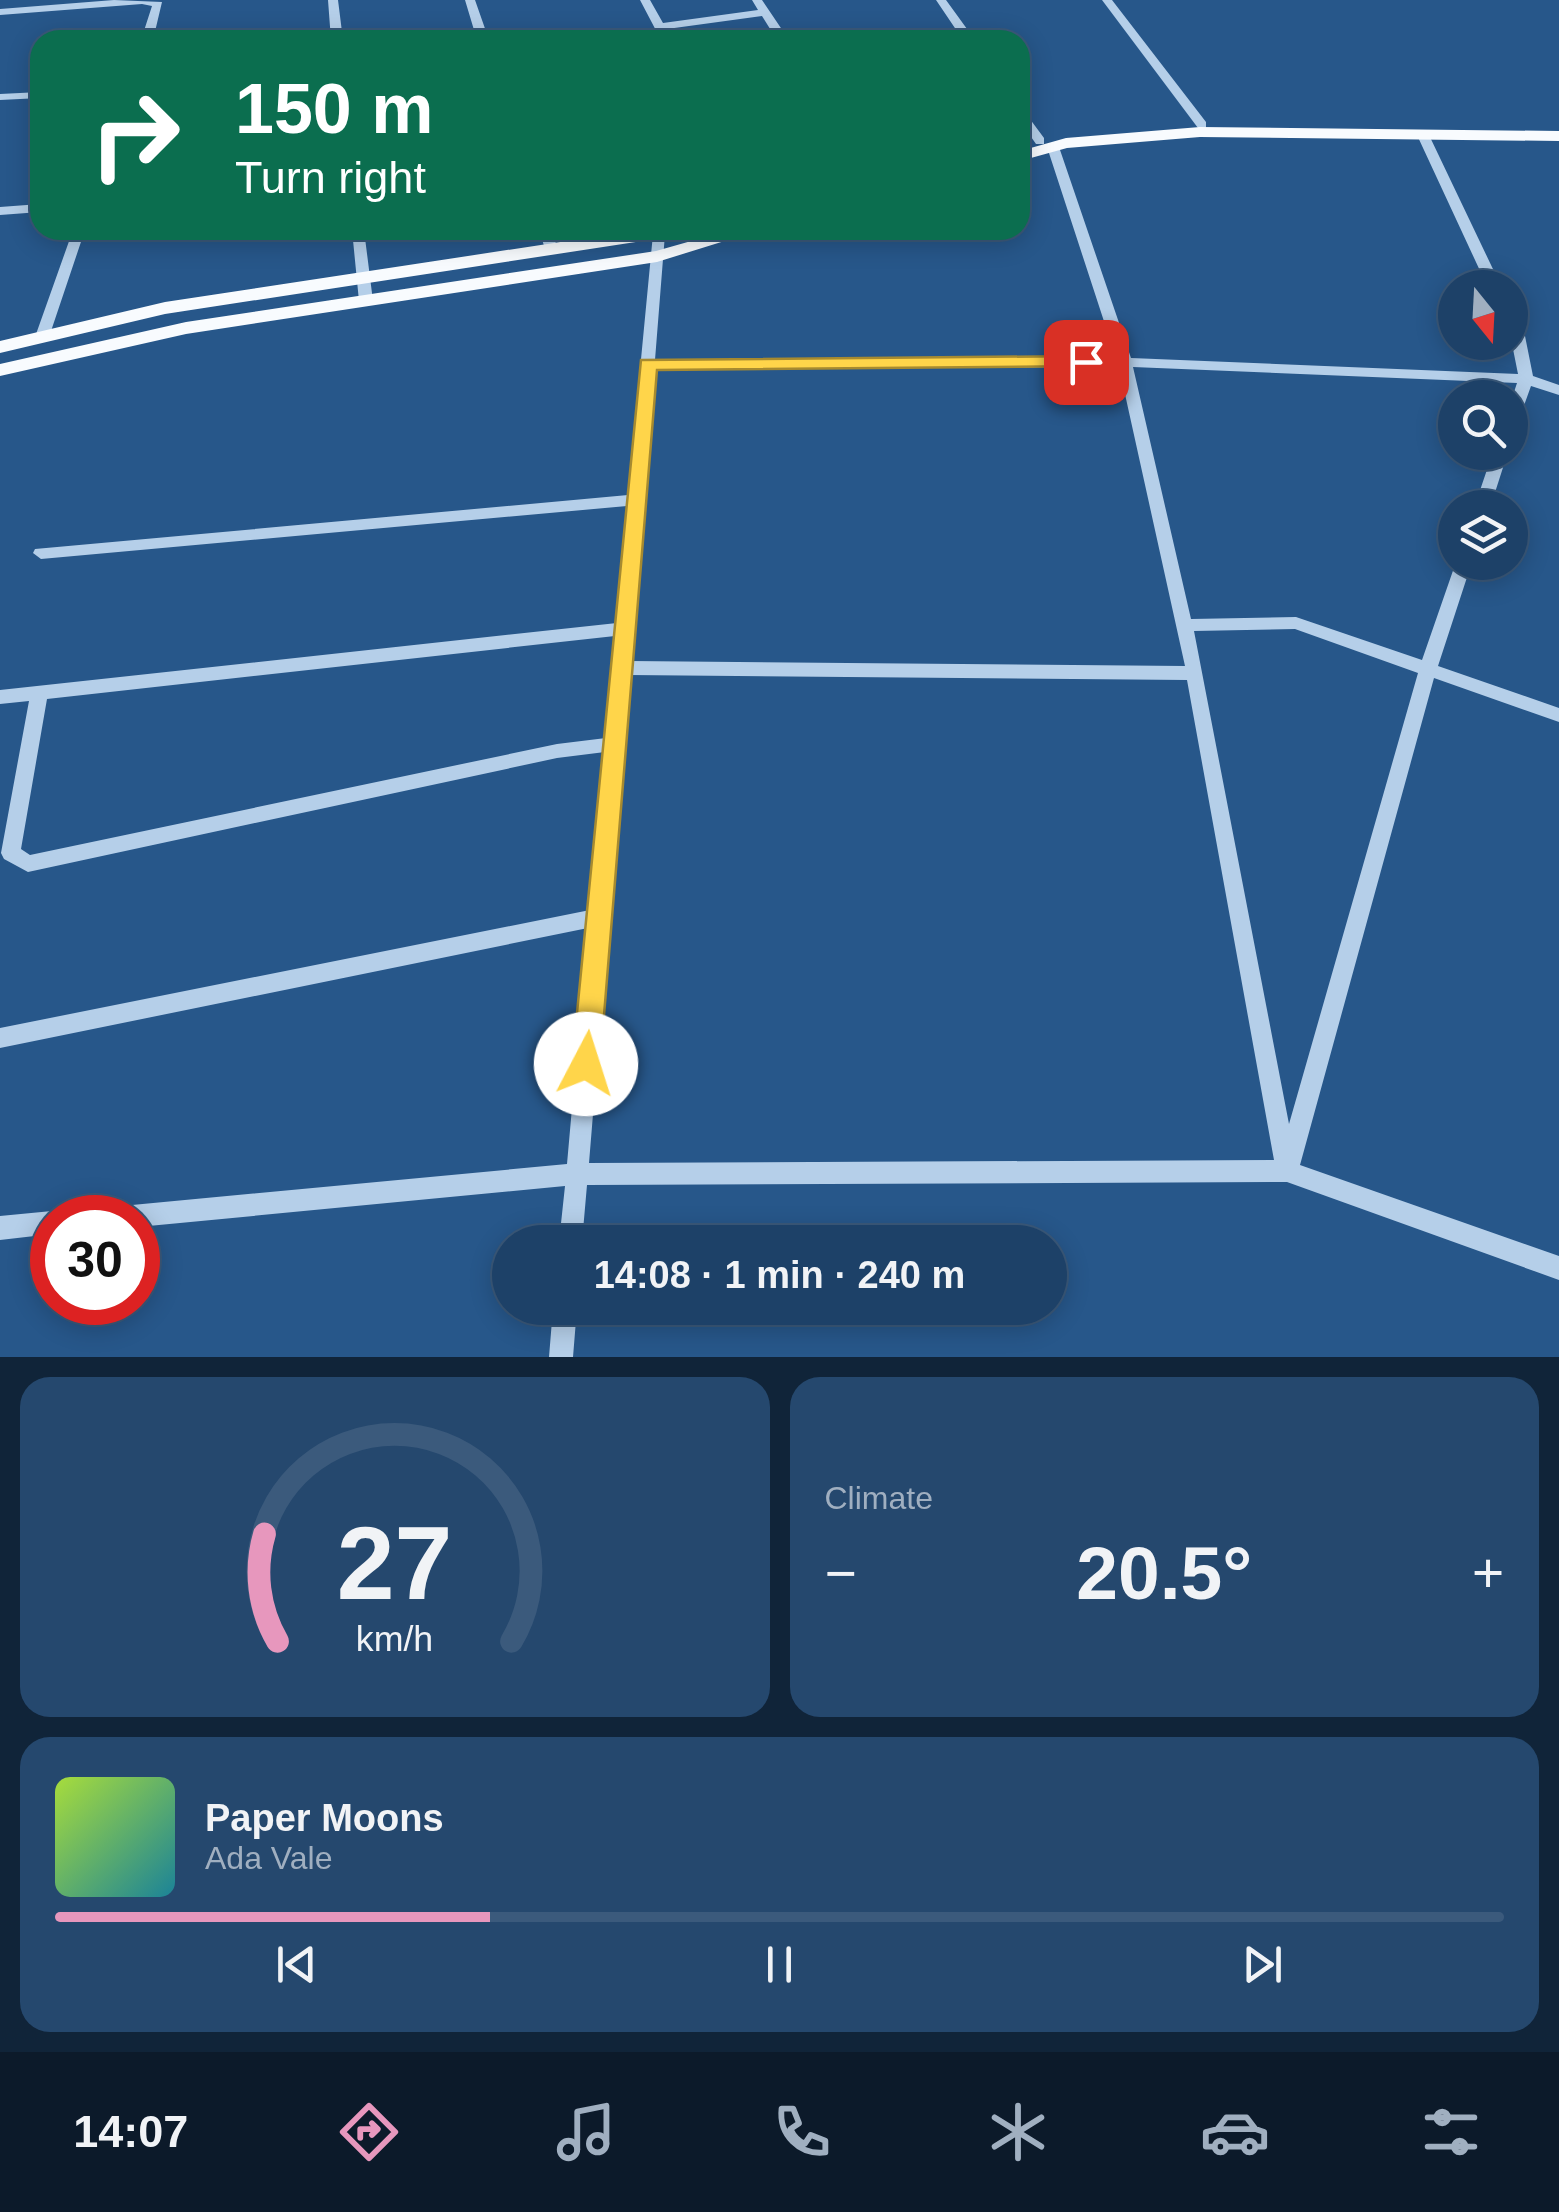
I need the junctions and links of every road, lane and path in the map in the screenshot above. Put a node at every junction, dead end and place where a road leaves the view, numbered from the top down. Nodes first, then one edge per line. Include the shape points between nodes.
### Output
1 (334, 0) edge
2 (470, 0) edge
3 (645, 0) edge
4 (757, 0) edge
5 (941, 0) edge
6 (1107, 0) edge
7 (0, 12) edge
8 (764, 12) junction
9 (660, 26) junction
10 (150, 30) edge
11 (337, 30) edge
12 (480, 30) edge
13 (662, 30) edge
14 (776, 30) edge
15 (962, 30) edge
16 (30, 96) edge
17 (0, 97) edge
18 (1030, 125) edge
19 (1202, 125) junction
20 (1559, 129) edge
21 (1423, 135) junction
22 (1559, 136) edge
23 (1046, 144) junction
24 (1030, 145) edge
25 (1030, 151) edge
26 (30, 208) edge
27 (0, 210) edge
28 (76, 240) edge
29 (359, 240) edge
30 (548, 240) edge
31 (664, 240) edge
32 (715, 240) edge
33 (657, 256) junction
34 (1487, 270) edge
35 (363, 276) junction
36 (366, 301) junction
37 (42, 337) junction
38 (0, 347) edge
39 (1522, 360) edge
40 (1124, 362) junction
41 (648, 364) junction
42 (0, 370) edge
43 (1526, 379) junction
44 (1559, 390) edge
45 (636, 500) junction
46 (42, 553) dead end
47 (1458, 580) edge
48 (1184, 625) junction
49 (624, 629) junction
50 (621, 668) junction
51 (1428, 668) junction
52 (1195, 672) junction
53 (40, 692) junction
54 (0, 697) edge
55 (1559, 715) edge
56 (614, 744) junction
57 (599, 917) junction
58 (0, 1038) edge
59 (1288, 1171) junction
60 (577, 1174) junction
61 (160, 1213) edge
62 (30, 1225) edge
63 (572, 1225) edge
64 (0, 1228) edge
65 (1559, 1268) edge
66 (564, 1325) edge
67 (561, 1357) edge

1 - 11 street
2 - 12 street
3 - 9 street
4 - 8 street
5 - 15 street
6 - 19 street
7 - 10 street via 142,1 158,4
8 - 9 street
8 - 14 street
9 - 13 street
16 - 17 street
18 - 23 street
19 - 20 main road
19 - 23 main road
21 - 22 main road
21 - 23 main road via 1200,132
21 - 34 street
23 - 24 main road
23 - 25 main road
23 - 40 street
26 - 27 street
28 - 37 street
29 - 35 street
30 - 35 main road
31 - 33 street
32 - 33 main road
33 - 36 main road
33 - 41 street
35 - 36 street
35 - 37 main road via 165,308
36 - 42 main road via 186,328
37 - 38 main road
39 - 43 street
40 - 41 street
40 - 43 street
40 - 48 street
41 - 45 street
43 - 44 street
45 - 46 street
45 - 49 street
47 - 51 street
48 - 51 street via 1296,624
48 - 52 street
49 - 50 street
49 - 53 street
50 - 52 street
50 - 56 street
51 - 55 street
51 - 59 street
52 - 59 street
53 - 54 street
53 - 56 street via 12,853 28,864
56 - 57 street
57 - 58 street
57 - 60 street
59 - 60 street
59 - 65 street
60 - 61 street
60 - 63 street
62 - 64 street
66 - 67 street

